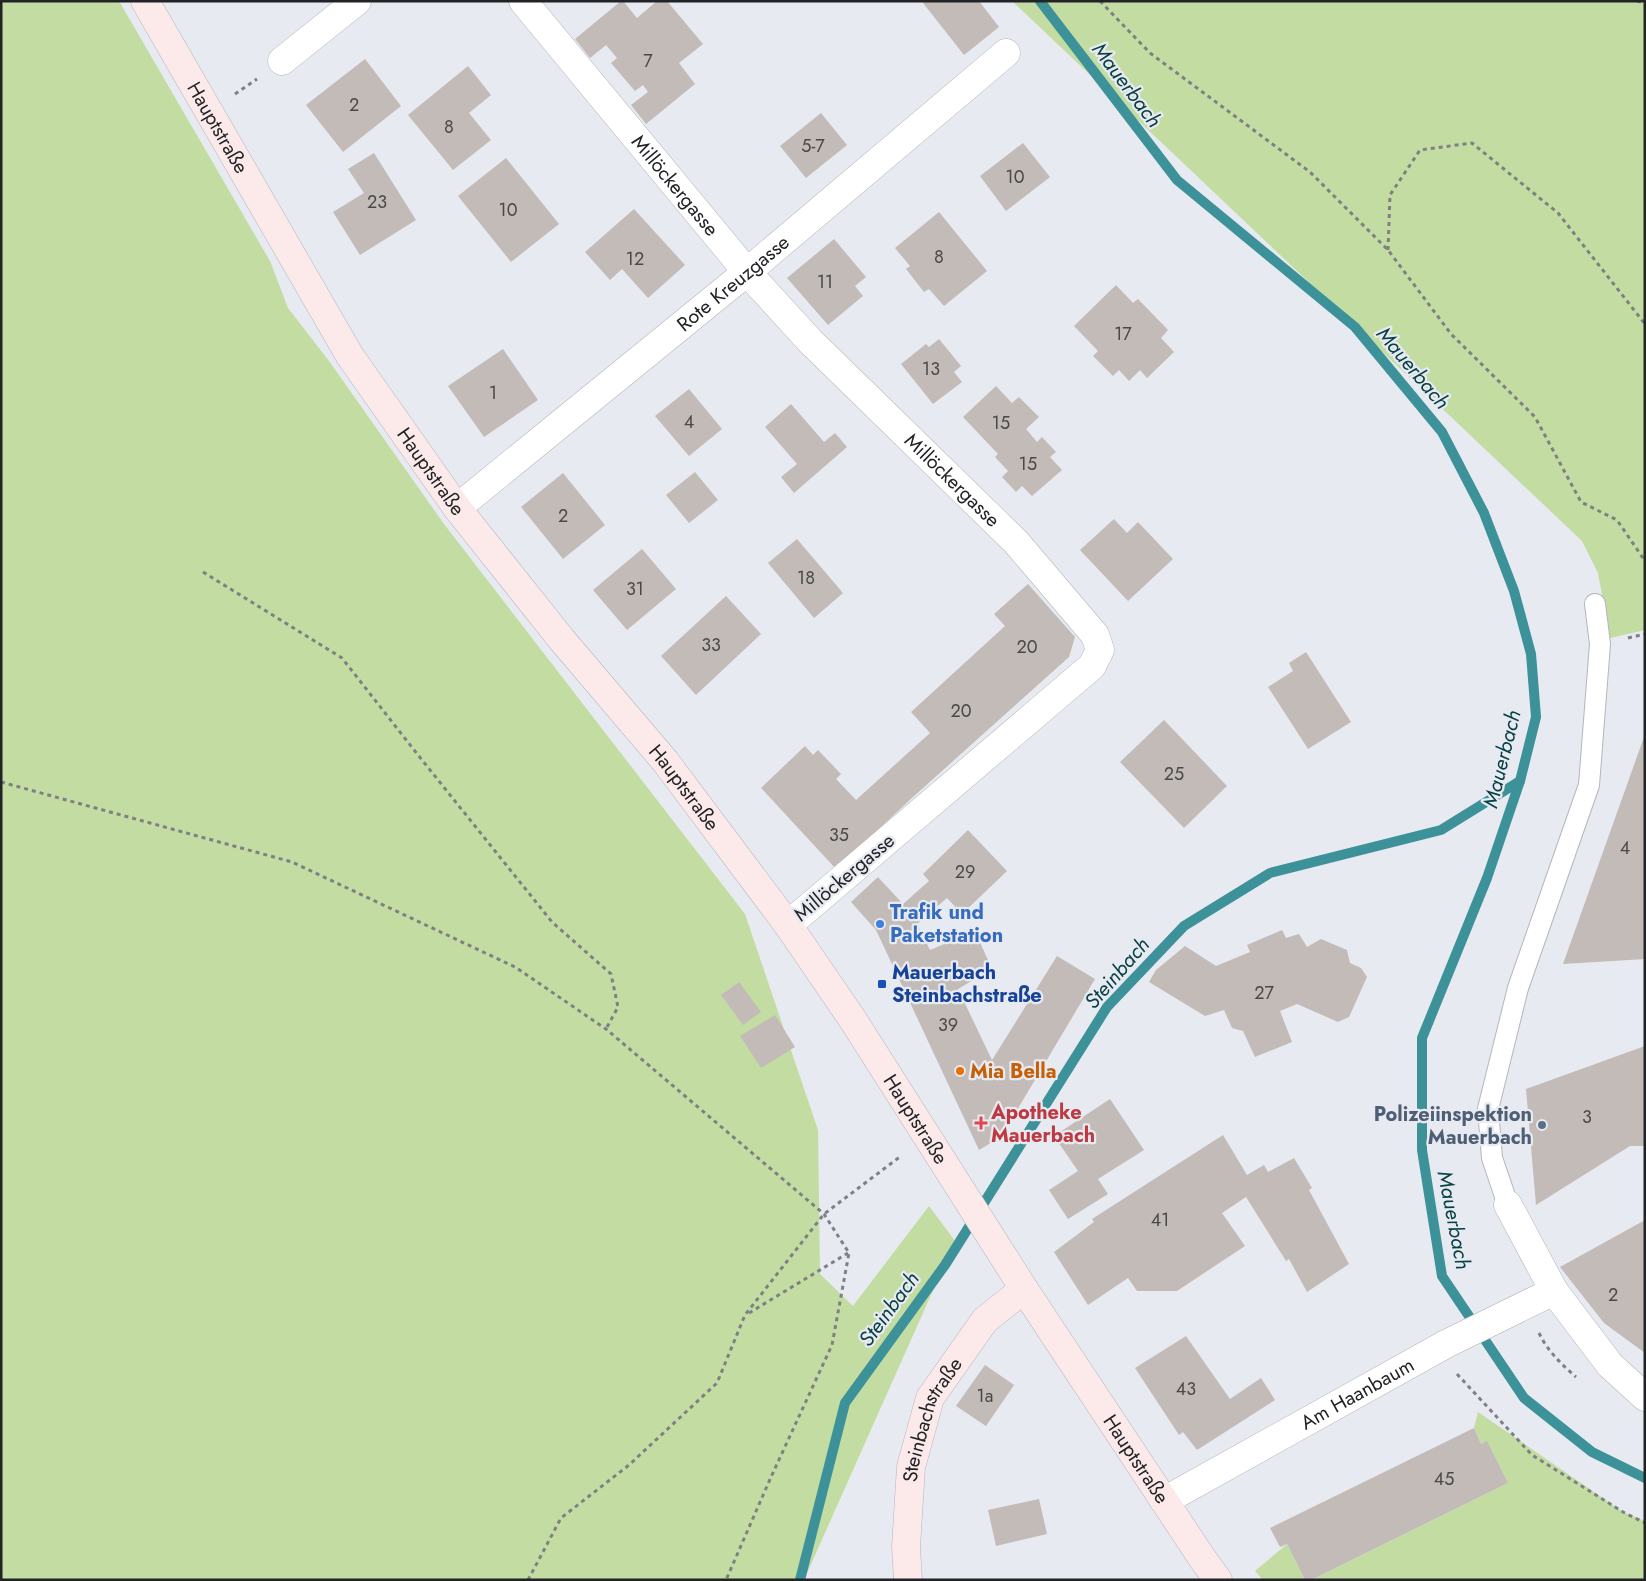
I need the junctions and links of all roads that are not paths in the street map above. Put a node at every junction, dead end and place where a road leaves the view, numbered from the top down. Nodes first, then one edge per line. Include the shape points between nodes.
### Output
1 (145, 1) edge
2 (357, 1) edge
3 (523, 1) edge
4 (1006, 53) dead end
5 (282, 61) road end
6 (747, 272) junction
7 (457, 508) junction
8 (1595, 604) dead end
9 (788, 925) junction
10 (1508, 1205) joint
11 (1024, 1289) junction
12 (1554, 1291) junction
13 (1645, 1397) edge
14 (1164, 1501) junction
15 (908, 1580) edge
16 (1218, 1580) edge

1 - 7 main road, Hauptstraße via 350,356
2 - 5 street
3 - 6 street, Millöckergasse
4 - 6 street, Rote Kreuzgasse
6 - 7 street, Rote Kreuzgasse
6 - 9 street, Millöckergasse via 811,342 1016,542 1094,635 1100,650 1092,666
7 - 9 main road, Hauptstraße via 664,761
8 - 10 lane via 1600,644 1588,785 1518,988 1488,1109 1492,1158
9 - 11 main road, Hauptstraße via 853,1020
10 - 12 street
11 - 14 main road, Hauptstraße
11 - 15 main road, Steinbachstraße via 985,1320 930,1398 911,1467 906,1547
12 - 13 street via 1610,1365
12 - 14 street, Am Haanbaum via 1446,1344
14 - 16 main road, Hauptstraße

